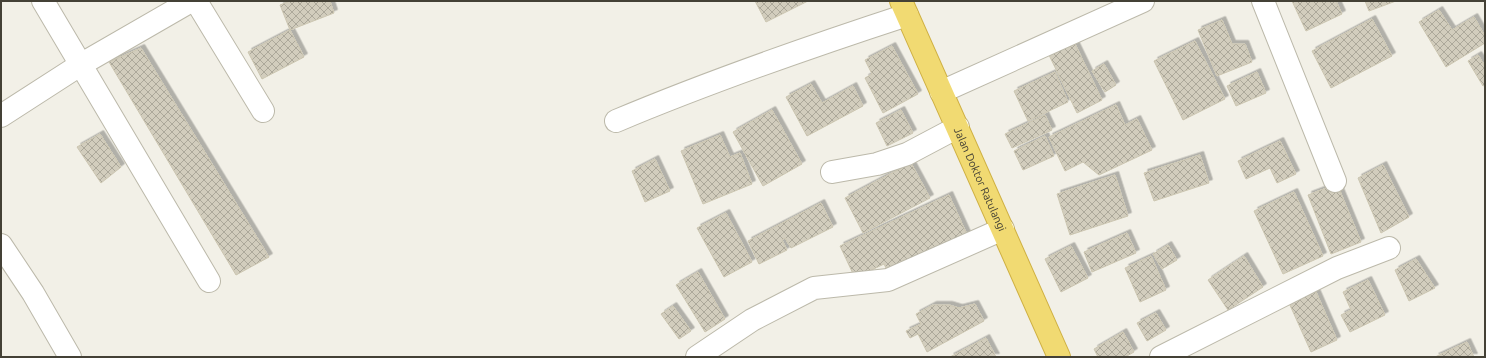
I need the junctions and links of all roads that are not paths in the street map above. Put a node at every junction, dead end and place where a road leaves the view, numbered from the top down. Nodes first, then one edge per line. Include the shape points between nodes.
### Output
1 (43, 1) edge
2 (191, 1) edge
3 (196, 1) edge
4 (1143, 1) edge
5 (1263, 1) edge
6 (904, 8) edge
7 (80, 65) junction
8 (941, 92) junction
9 (263, 111) dead end
10 (1, 116) edge
11 (616, 121) dead end
12 (958, 127) junction
13 (832, 172) dead end
14 (1335, 181) dead end
15 (1003, 229) junction
16 (1, 245) edge
17 (1389, 248) dead end
18 (209, 281) dead end
19 (70, 357) edge
20 (697, 357) edge
21 (1059, 357) edge
22 (1161, 357) edge

1 - 7 street
2 - 7 street
3 - 9 street
4 - 8 street
5 - 14 street
6 - 8 highway, Jalan Doktor Ratulangi
6 - 11 street via 840,37 686,92
7 - 10 street
7 - 18 street
8 - 12 highway, Jalan Doktor Ratulangi
12 - 13 street via 906,154 877,164
12 - 15 highway, Jalan Doktor Ratulangi
15 - 20 street via 888,280 814,288 752,320
15 - 21 highway, Jalan Doktor Ratulangi
16 - 19 street via 33,293
17 - 22 street via 1337,268

